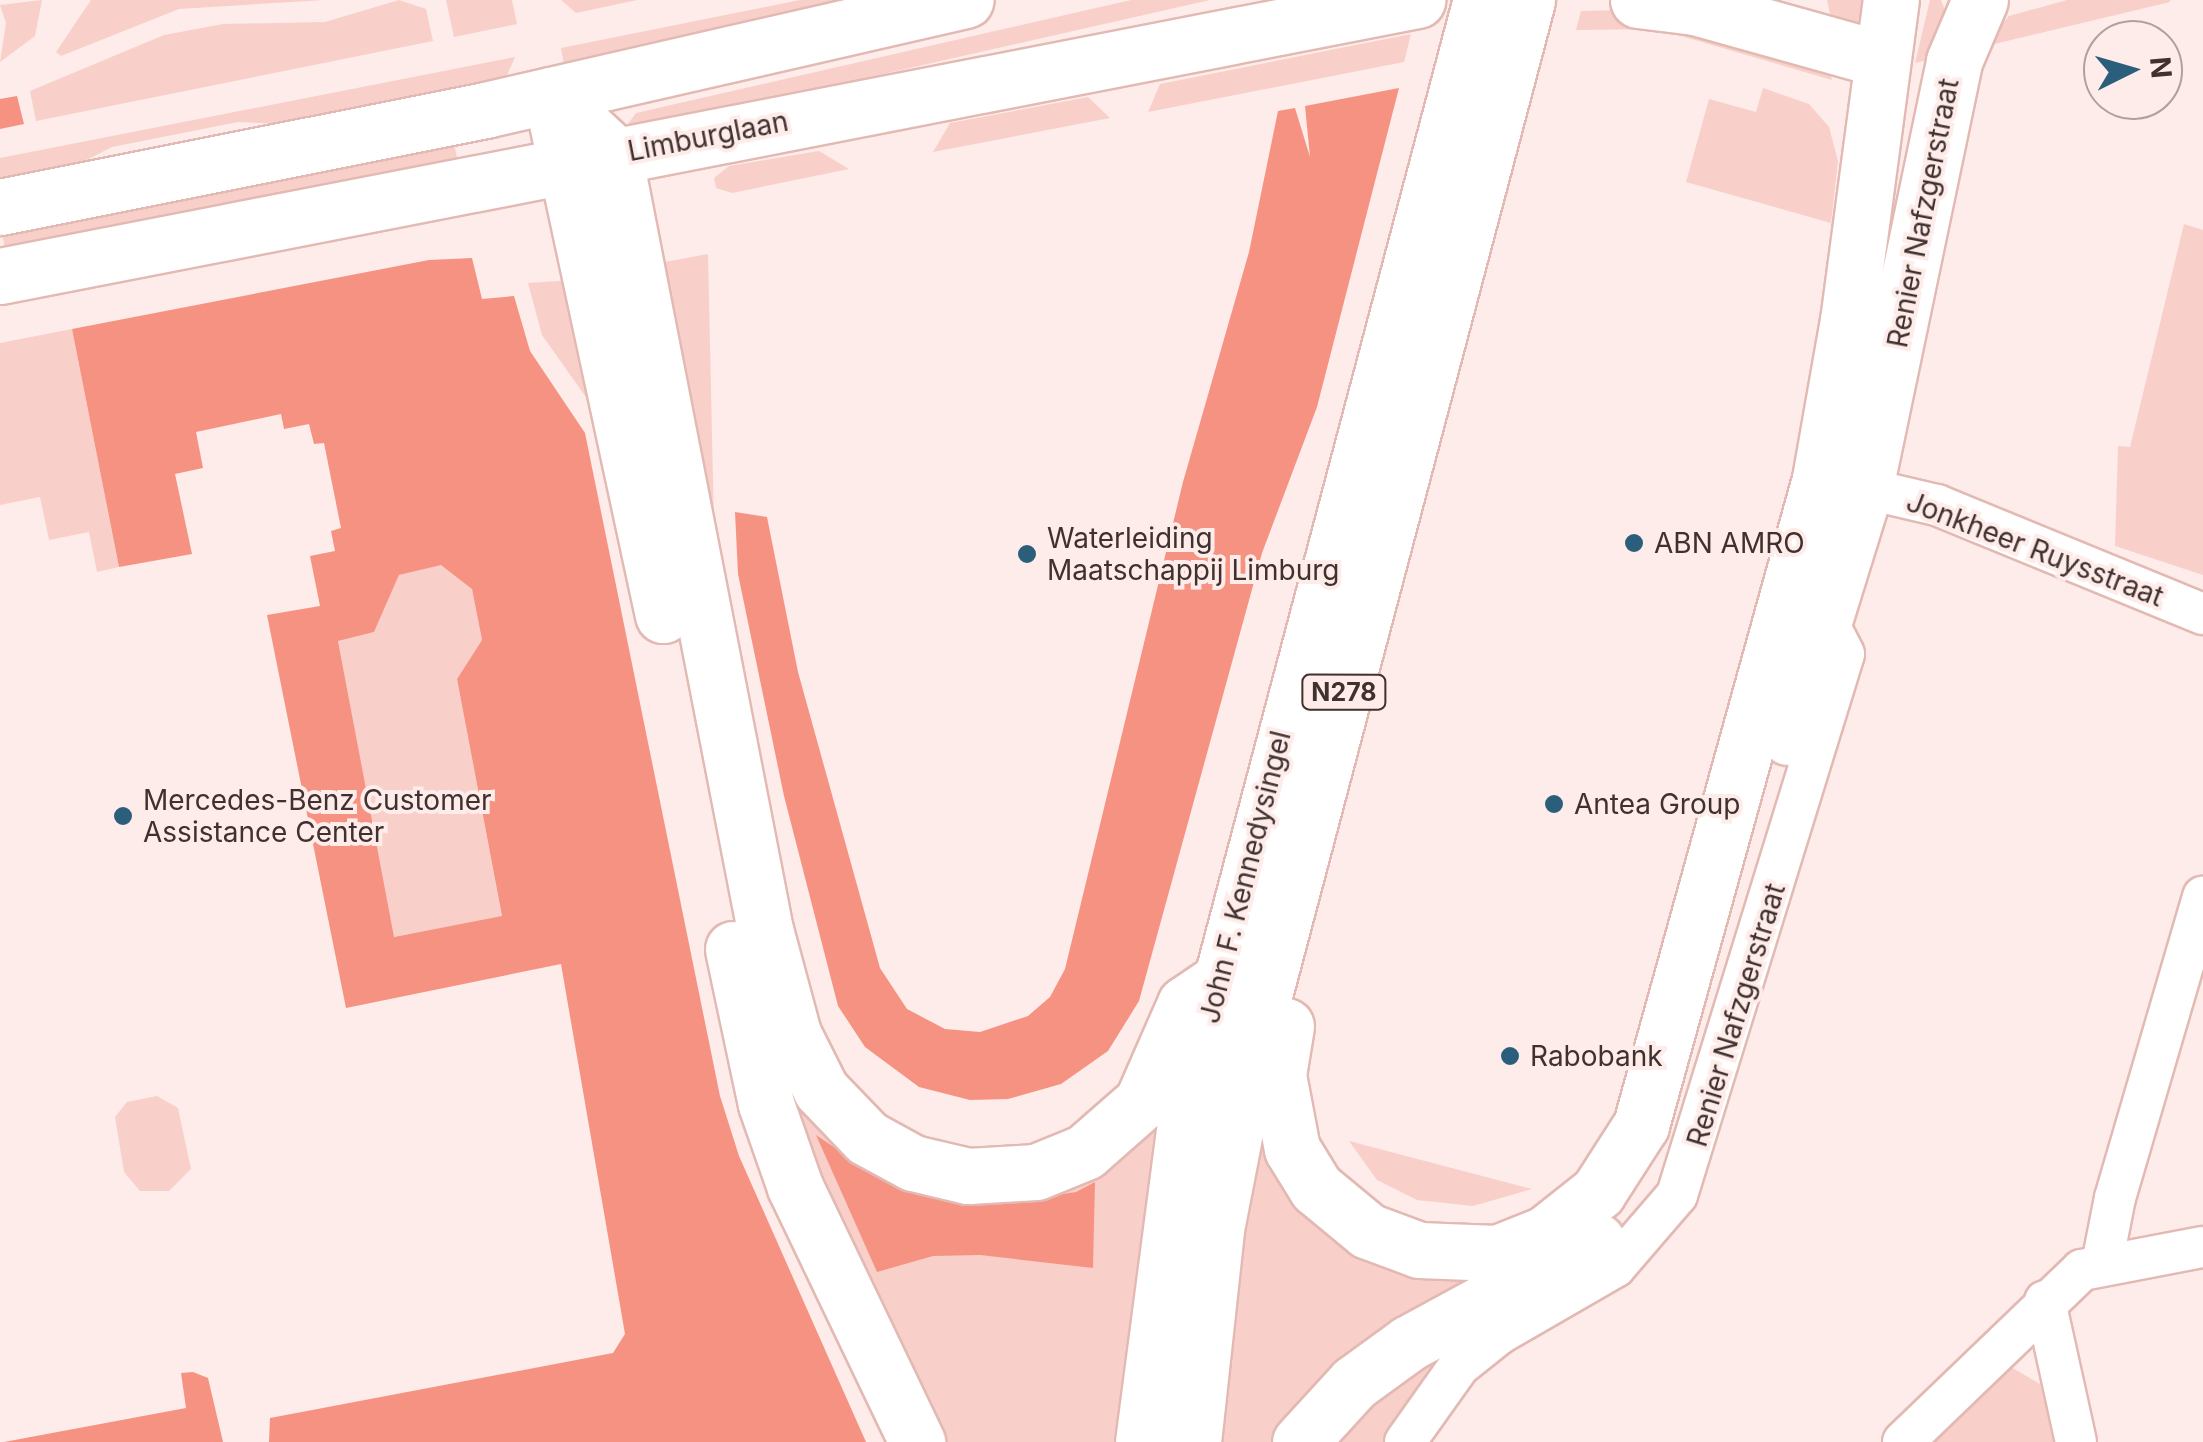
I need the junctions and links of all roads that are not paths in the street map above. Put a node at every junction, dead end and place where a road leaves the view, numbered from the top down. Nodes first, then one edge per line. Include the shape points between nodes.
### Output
1 (966, 0) edge
2 (1417, 0) edge
3 (1481, 0) edge
4 (1527, 0) edge
5 (1638, 0) edge
6 (1891, 0) edge
7 (1980, 0) edge
8 (1881, 59) junction
9 (551, 95) junction
10 (1463, 154) junction
11 (590, 159) junction
12 (0, 207) edge
13 (0, 276) edge
14 (1842, 483) junction
15 (2203, 614) edge
16 (1825, 616) junction
17 (2203, 898) edge
18 (1271, 965) junction
19 (1216, 983) junction
20 (2203, 1247) edge
21 (2102, 1264) junction
22 (2045, 1301) junction
23 (917, 1442) edge
24 (1143, 1442) edge
25 (1193, 1442) edge
26 (1300, 1442) edge
27 (1405, 1442) edge
28 (1903, 1442) edge
29 (2076, 1442) edge

1 - 9 main road
2 - 11 main road, Limburglaan
3 - 10 main road, N278
4 - 10 main road, N278
5 - 8 main road via 1695,6
6 - 8 main road, Renier Nafzgerstraat
7 - 14 main road, Renier Nafzgerstraat via 1954,61
8 - 14 main road, Renier Nafzgerstraat via 1848,321
9 - 11 main road
9 - 12 main road
10 - 18 main road, John F. Kennedysingel / N278
10 - 19 main road, John F. Kennedysingel / N278
11 - 13 main road, Limburglaan
11 - 19 main road via 765,930 793,1034 821,1090 868,1138 913,1162 968,1176 1036,1172 1085,1152 1142,1102 1185,1004
11 - 23 main road via 766,1104 802,1204
14 - 15 street, Jonkheer Ruysstraat via 1937,504
14 - 16 main road
14 - 18 main road via 1640,1124 1618,1168 1586,1204 1527,1242 1470,1255 1401,1245 1345,1214 1309,1178 1283,1123 1278,1075 1288,1010
16 - 26 main road via 1664,1146 1642,1192 1582,1253 1384,1360
16 - 27 street, Renier Nafzgerstraat via 1844,654 1688,1172 1632,1252 1594,1282 1499,1334 1440,1386
17 - 21 street via 2114,1198
18 - 25 main road, John F. Kennedysingel / N278 via 1227,1160
19 - 24 main road, John F. Kennedysingel / N278 via 1168,1212
20 - 21 street
21 - 22 street via 2082,1270
22 - 28 street
22 - 29 street

